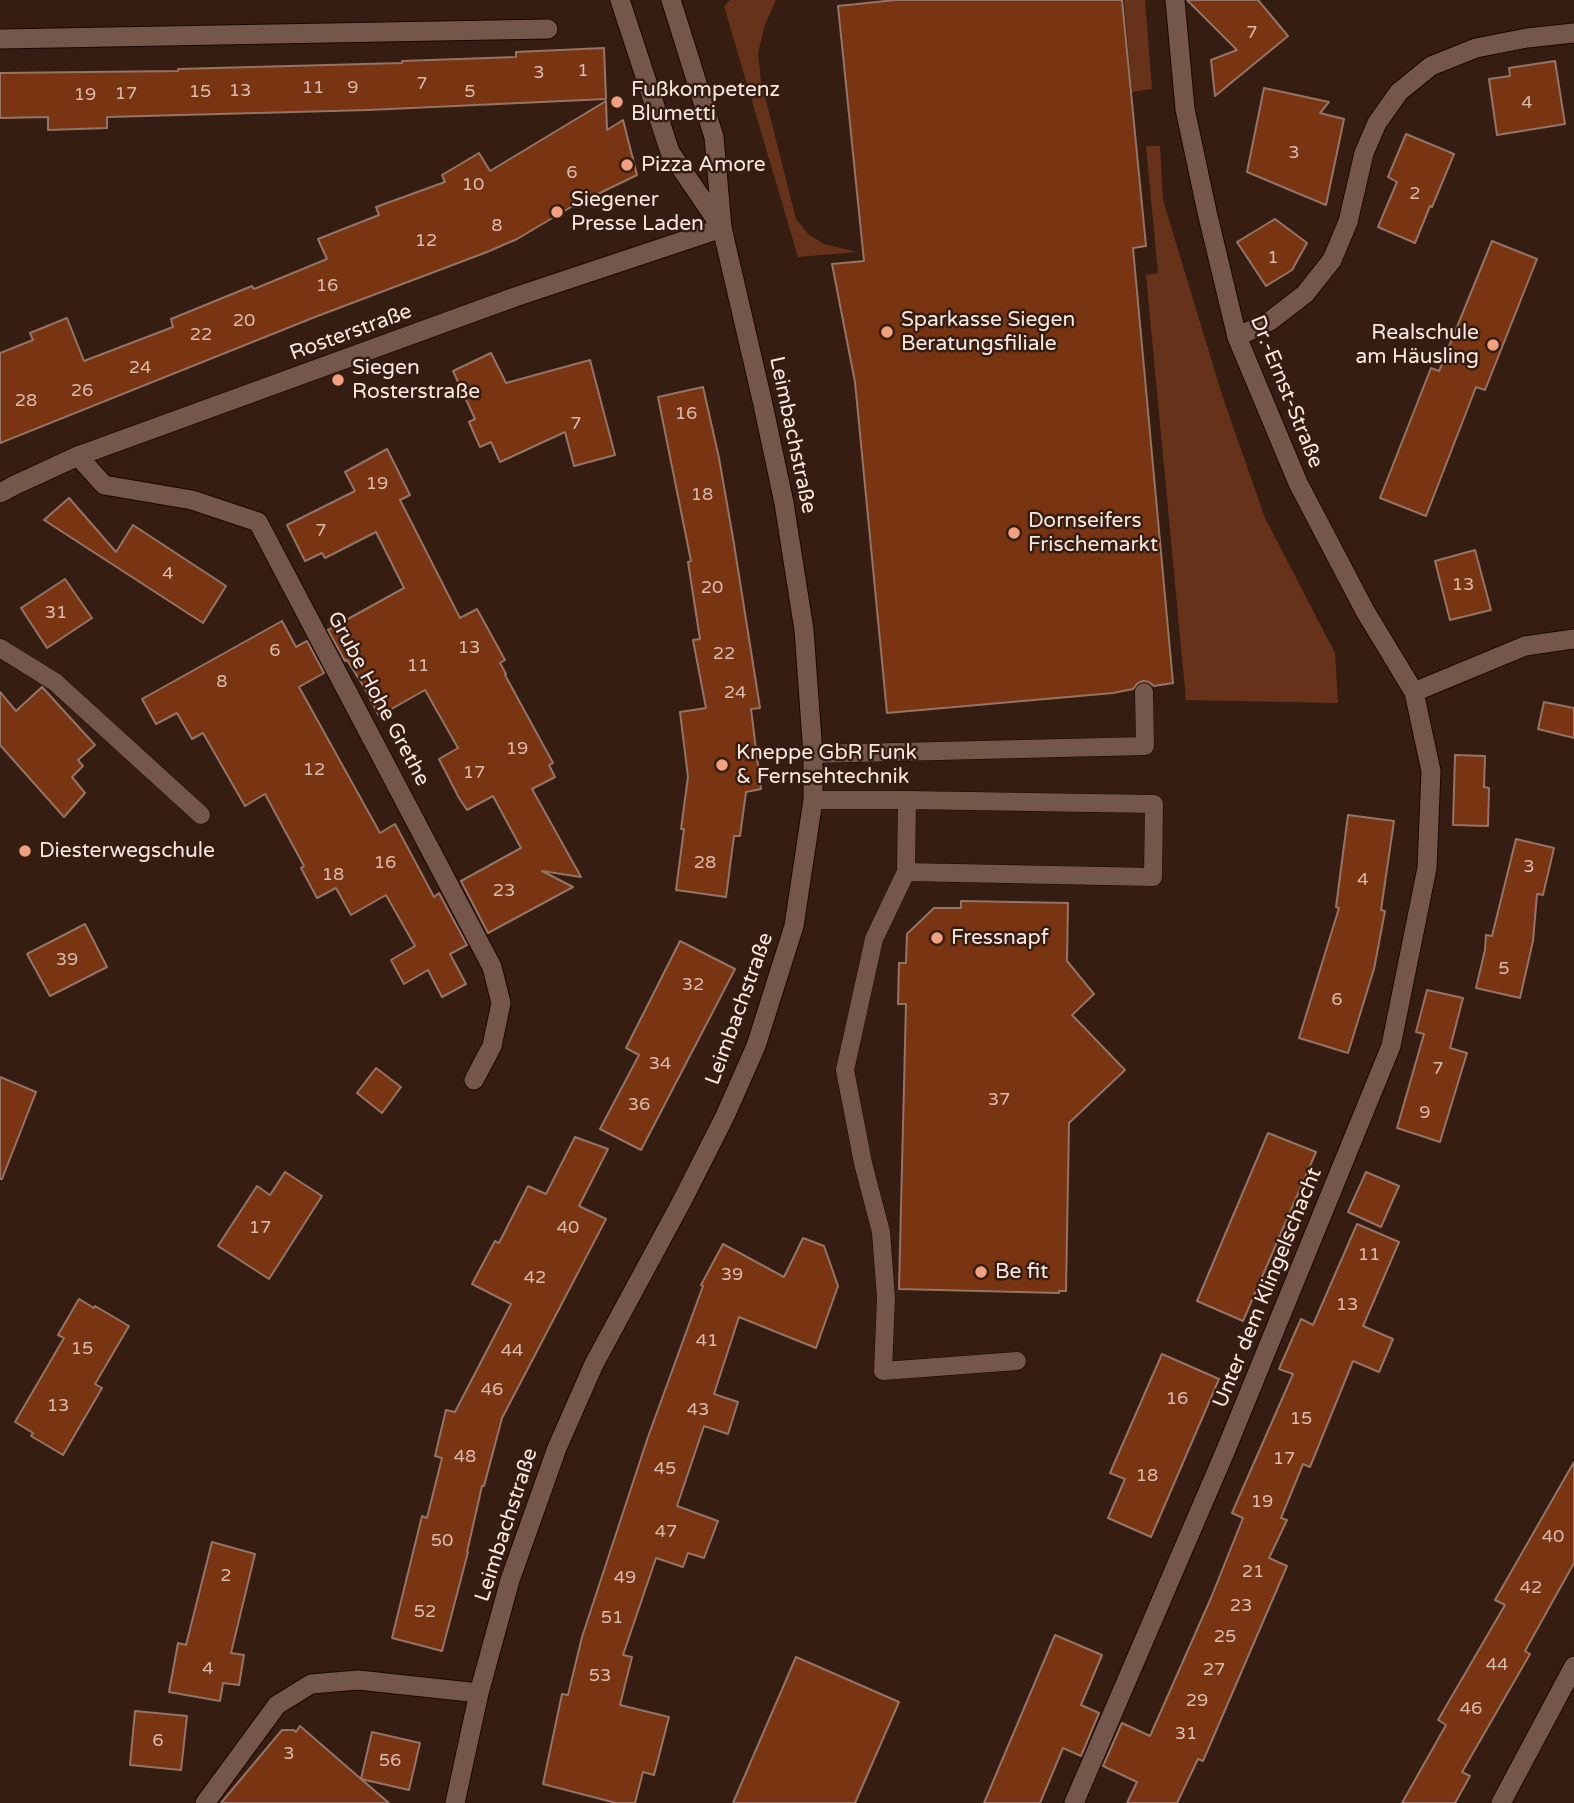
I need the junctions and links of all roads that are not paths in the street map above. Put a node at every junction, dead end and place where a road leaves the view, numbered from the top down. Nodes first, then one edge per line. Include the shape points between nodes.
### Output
1 (620, 0) edge
2 (671, 0) edge
3 (1174, 0) edge
4 (548, 29) dead end
5 (1574, 33) edge
6 (0, 39) edge
7 (722, 228) junction
8 (1237, 337) junction
9 (78, 456) junction
10 (0, 493) edge
11 (1574, 639) edge
12 (0, 648) edge
13 (1144, 692) dead end
14 (1414, 692) junction
15 (813, 754) junction
16 (1430, 771) joint
17 (813, 800) junction
18 (907, 800) junction
19 (201, 815) dead end
20 (906, 872) junction
21 (474, 1080) dead end
22 (1017, 1361) dead end
23 (1574, 1665) edge
24 (480, 1693) junction
25 (205, 1803) edge
26 (455, 1803) edge
27 (1074, 1803) edge
28 (1501, 1803) edge

1 - 7 street, Leimbachstraße via 670,152
2 - 7 street, Leimbachstraße via 714,137
3 - 8 street, Dr.-Ernst-Straße via 1185,109
4 - 6 street
5 - 8 street via 1476,48 1431,66 1399,92 1377,123 1364,153 1348,222 1332,260 1305,293 1270,321
7 - 9 street, Rosterstraße via 515,297
7 - 15 street, Leimbachstraße via 784,503 804,630
8 - 14 street, Dr.-Ernst-Straße via 1298,484 1364,611
9 - 10 street, Rosterstraße
9 - 21 street, Grube Hohe Grethe via 104,485 192,500 258,522 492,967 501,1003 492,1046
11 - 14 street via 1525,646
12 - 19 lane via 55,682
13 - 15 lane via 1145,746
14 - 16 street, Dr.-Ernst-Straße
15 - 17 street, Leimbachstraße
16 - 27 street, Unter dem Klingelschacht via 1427,868 1391,1046 1225,1452
17 - 18 lane
17 - 24 street, Leimbachstraße via 794,926 756,1046 725,1116 594,1364 557,1448 510,1580
18 - 20 lane
18 - 20 lane via 1154,804 1153,877
20 - 22 lane via 874,939 845,1070 881,1231 886,1298 883,1371
23 - 28 street
24 - 25 street via 358,1680 311,1684 277,1704
24 - 26 street, Leimbachstraße

